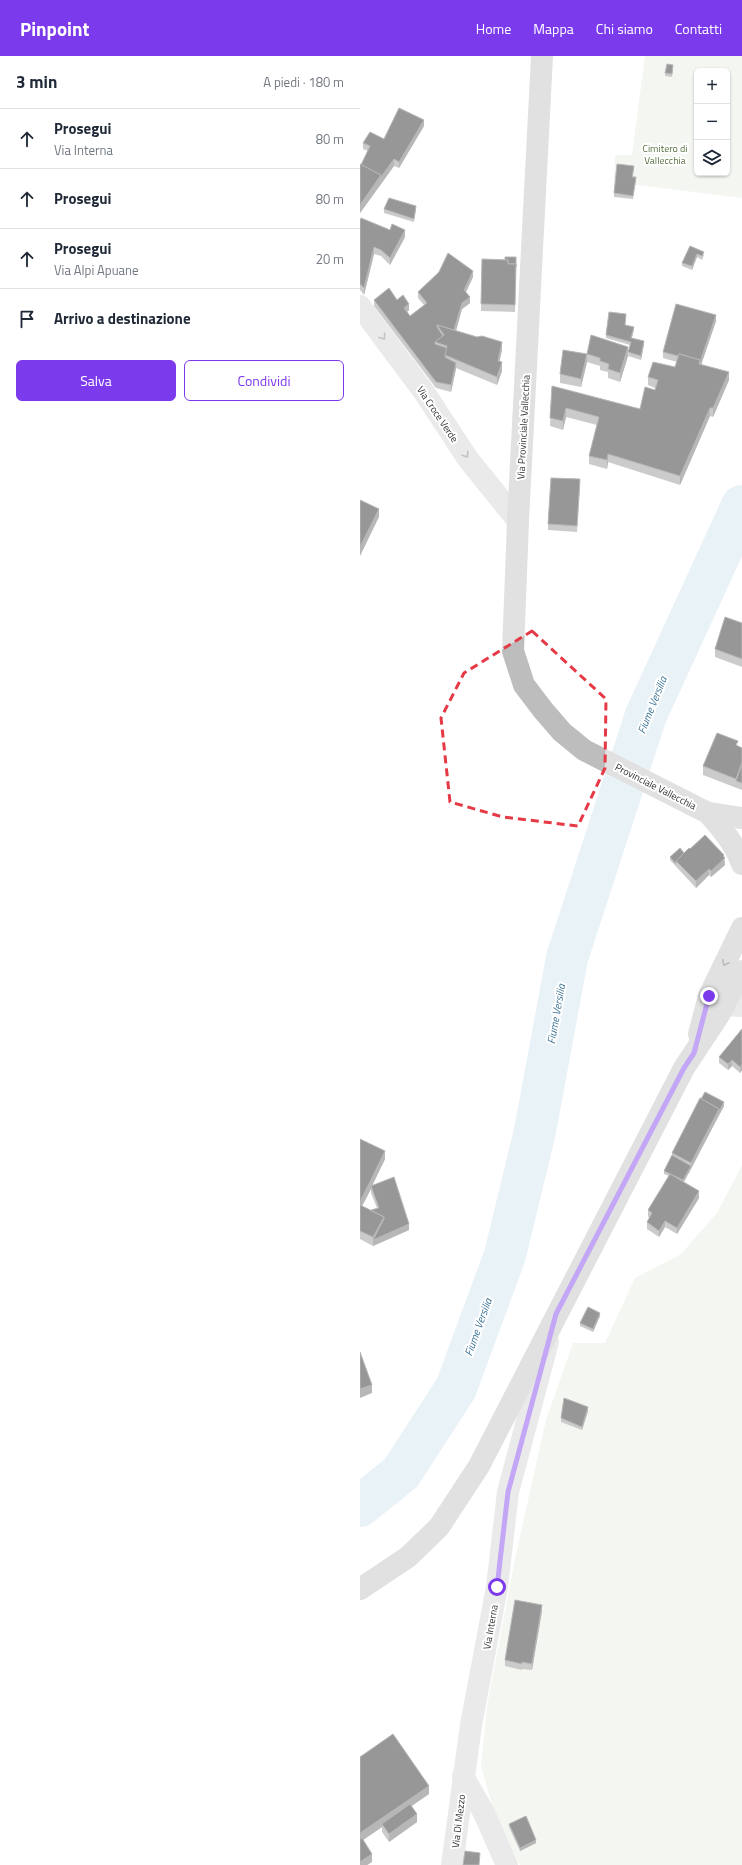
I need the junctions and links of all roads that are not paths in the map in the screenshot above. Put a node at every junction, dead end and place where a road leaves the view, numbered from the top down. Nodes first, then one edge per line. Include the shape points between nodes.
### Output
1 (542, 56) edge
2 (360, 306) edge
3 (518, 521) junction
4 (603, 760) joint
5 (708, 813) junction
6 (742, 818) edge
7 (741, 857) edge
8 (742, 928) edge
9 (742, 971) edge
10 (733, 1006) edge
11 (694, 1053) junction
12 (556, 1314) junction
13 (360, 1589) edge
14 (464, 1776) junction
15 (452, 1865) edge
16 (507, 1865) edge

1 - 3 main road, Via Provinciale Vallecchia
2 -> 3 street, Via Croce Verde via 424,392 468,459
3 - 4 main road, Via Provinciale Vallecchia via 513,651 524,684 562,732 584,750
4 - 5 main road, Provinciale Vallecchia
5 - 6 main road, Provinciale Vallecchia
5 - 7 main road, Provinciale Vallecchia via 726,833
8 -> 11 main road via 709,996
9 - 10 main road
10 - 11 main road
11 - 12 main road
12 - 13 main road via 479,1466 439,1527 408,1557
12 - 14 street, Via Interna via 508,1492 497,1587
14 - 15 street, Via Di Mezzo
14 - 16 street

